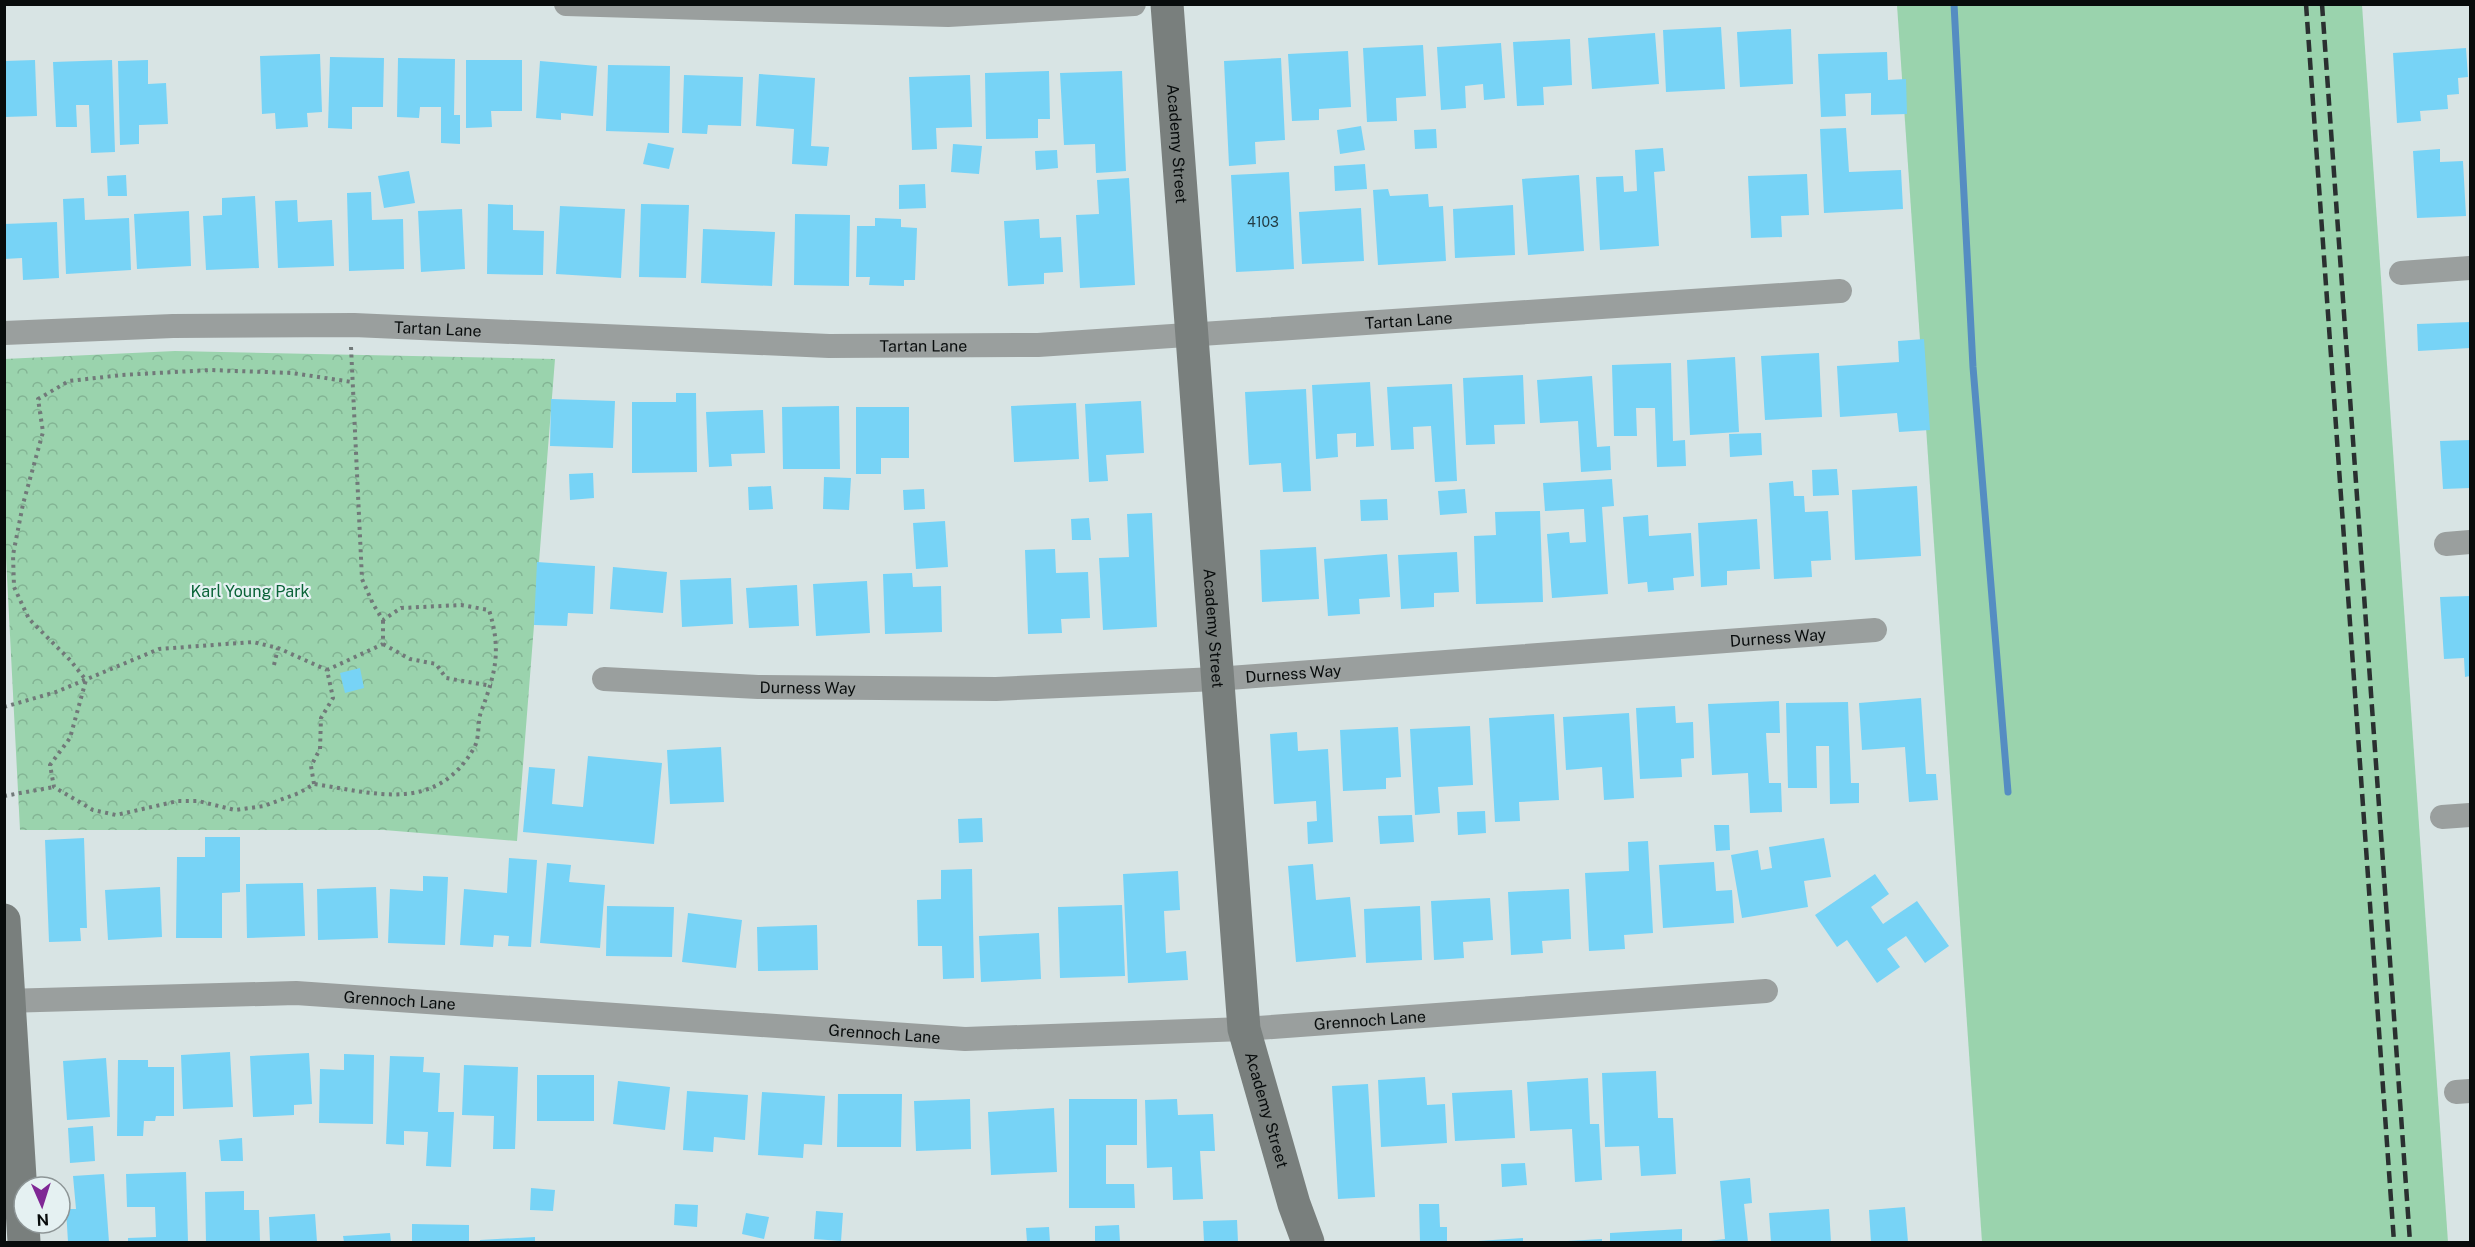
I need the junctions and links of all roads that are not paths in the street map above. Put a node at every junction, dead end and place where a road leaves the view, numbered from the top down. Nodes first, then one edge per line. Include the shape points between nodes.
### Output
1 (566, 4) edge
2 (1134, 4) edge
3 (1167, 4) edge
4 (2470, 268) edge
5 (2401, 273) dead end
6 (1840, 291) dead end
7 (4, 333) edge
8 (1191, 335) junction
9 (2470, 542) edge
10 (2446, 544) dead end
11 (1875, 630) dead end
12 (1216, 679) junction
13 (604, 680) dead end
14 (2470, 815) edge
15 (2442, 817) dead end
16 (4, 920) edge
17 (1766, 991) dead end
18 (7, 1001) edge
19 (1244, 1029) junction
20 (24, 1242) edge
21 (1308, 1242) edge

1 - 2 street via 948,15
3 - 8 street, Academy Street
4 - 5 street
6 - 8 street, Tartan Lane
7 - 8 street, Tartan Lane via 173,326 354,325 829,346 1038,345
8 - 12 street, Academy Street
9 - 10 street
11 - 12 street, Durness Way
12 - 13 street, Durness Way via 996,688 758,687
12 - 19 street, Academy Street
14 - 15 street
16 - 18 street
17 - 19 street, Grennoch Lane
18 - 19 street, Grennoch Lane via 296,993 965,1039
18 - 20 street
19 - 21 street, Academy Street

